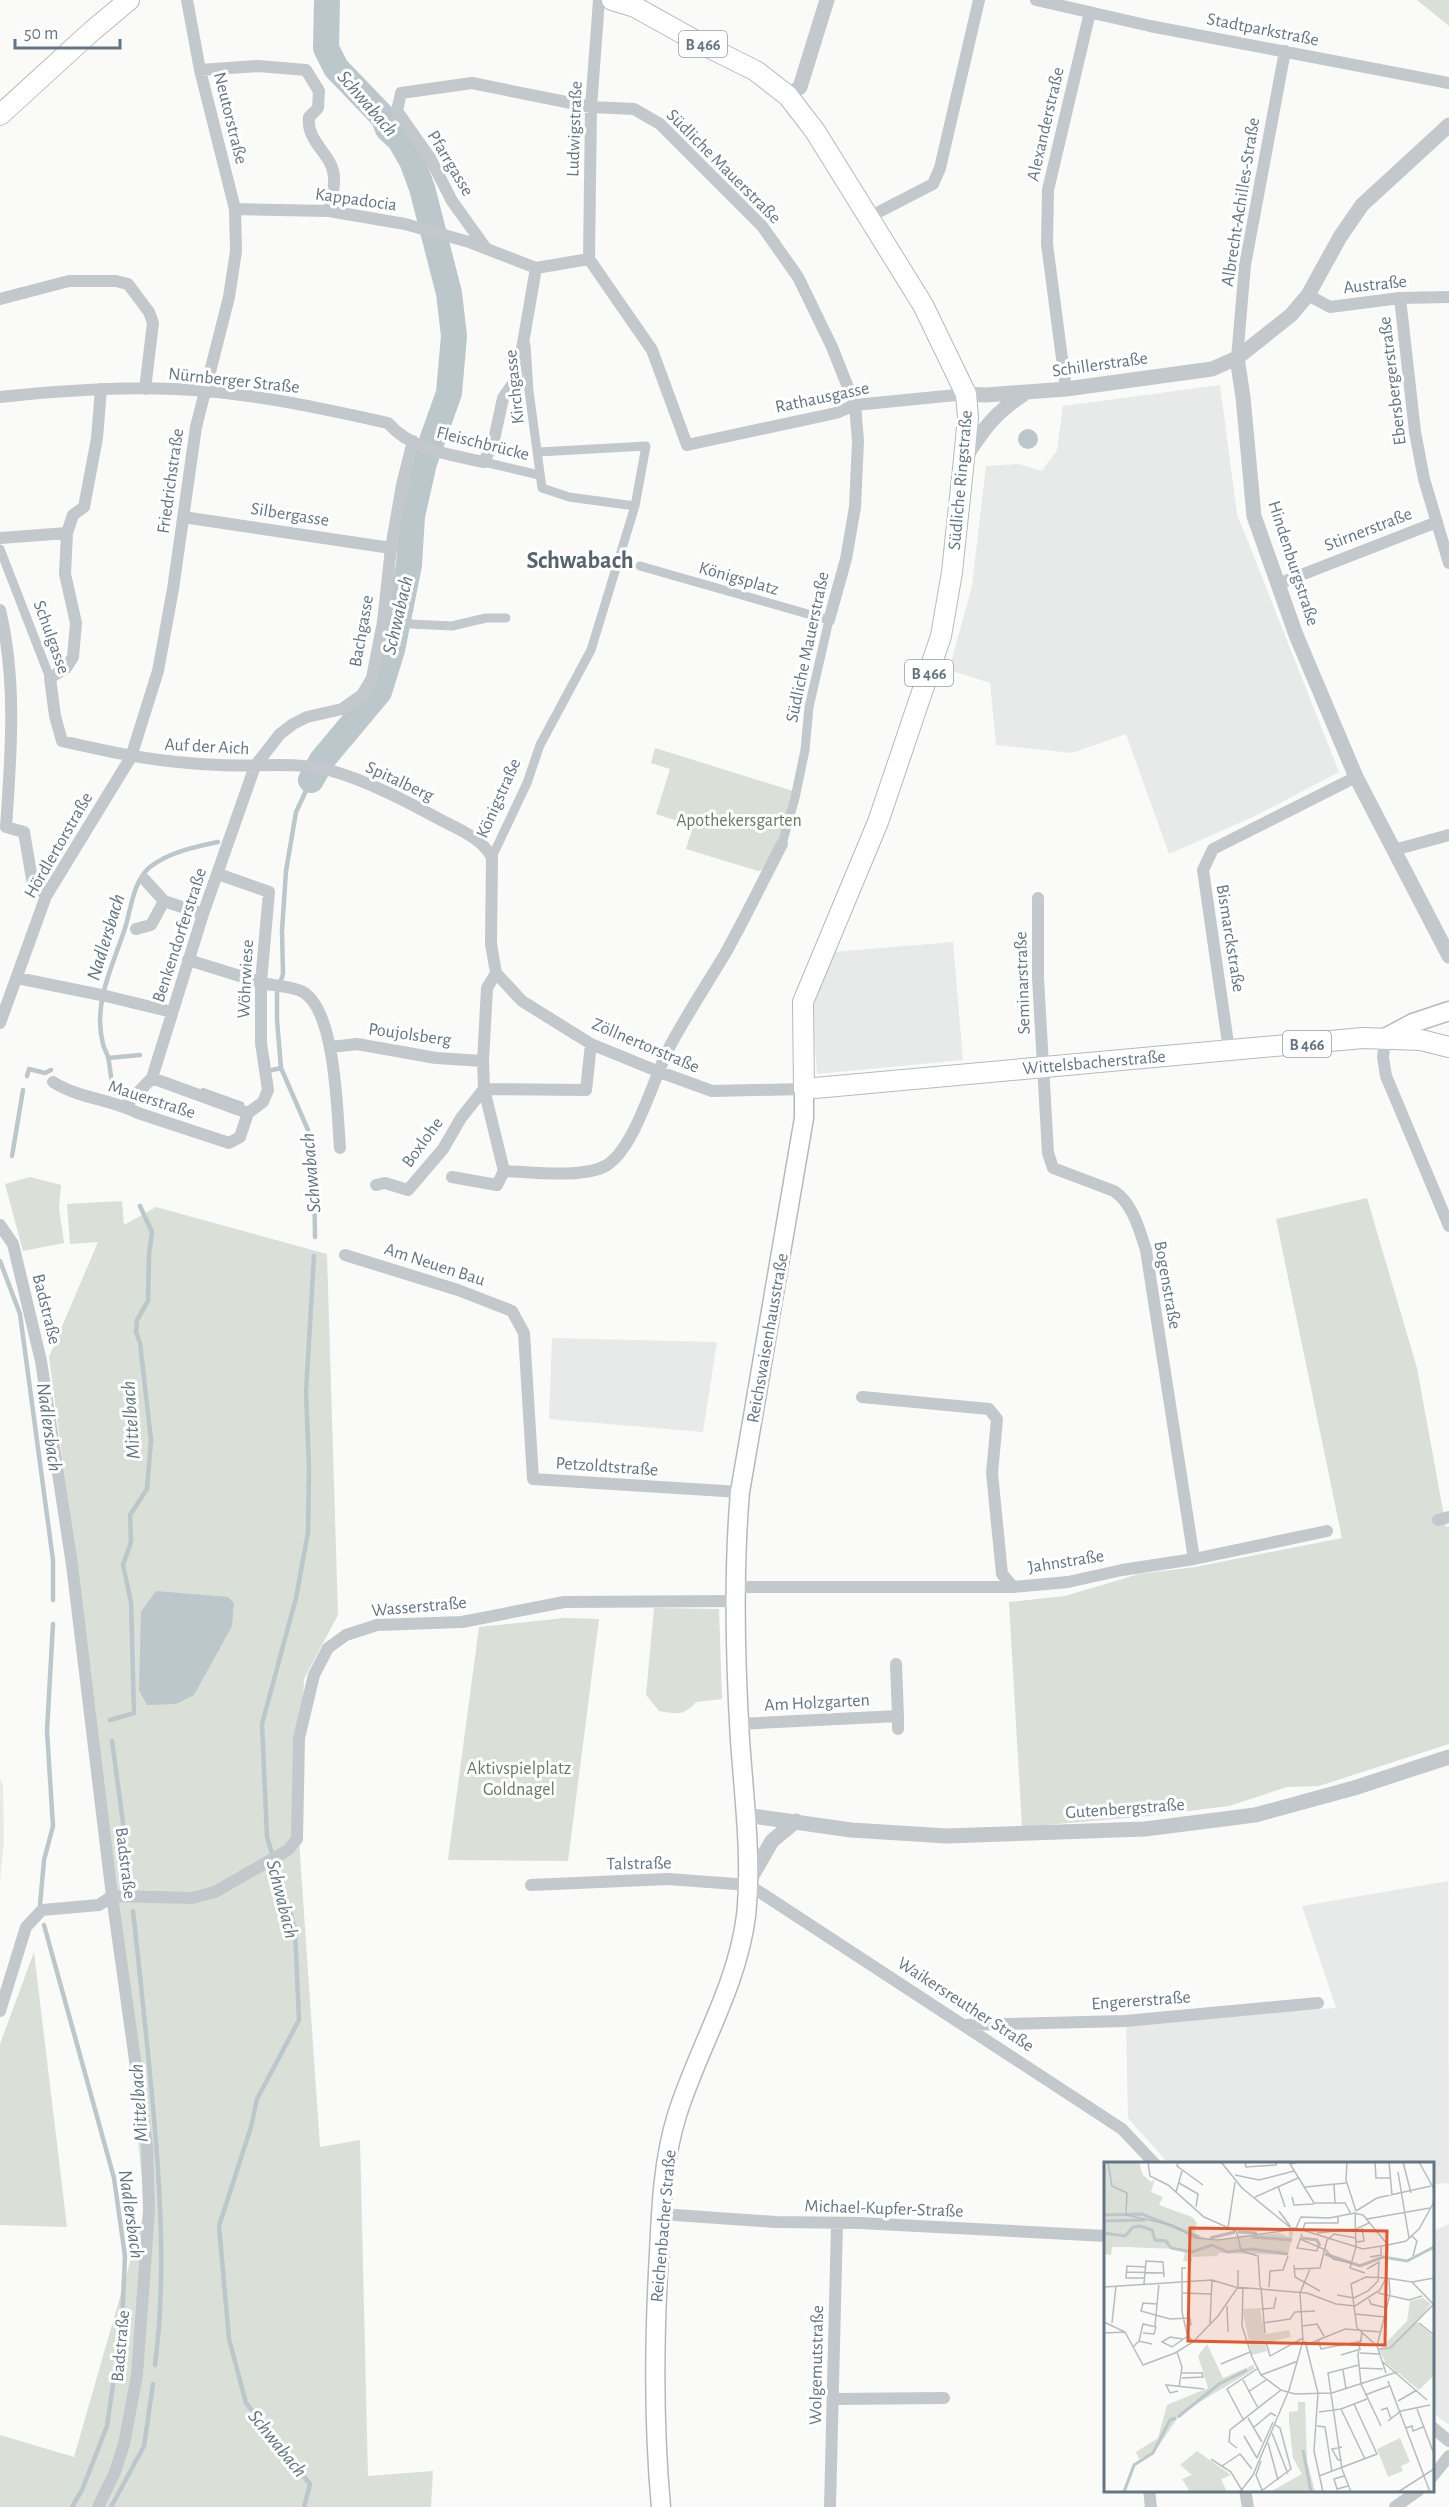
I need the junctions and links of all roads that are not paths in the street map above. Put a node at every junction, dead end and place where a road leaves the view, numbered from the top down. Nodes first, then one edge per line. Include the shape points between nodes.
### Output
1 (129, 0) edge
2 (187, 0) edge
3 (599, 0) edge
4 (612, 0) edge
5 (827, 0) edge
6 (979, 0) edge
7 (1036, 0) edge
8 (1090, 12) junction
9 (1285, 51) junction
10 (200, 70) junction
11 (1449, 83) edge
12 (401, 93) joint
13 (788, 96) junction
14 (591, 107) junction
15 (0, 115) edge
16 (1449, 125) edge
17 (235, 209) junction
18 (329, 210) junction
19 (869, 217) junction
20 (485, 248) junction
21 (589, 259) junction
22 (536, 268) junction
23 (1308, 295) junction
24 (1449, 297) edge
25 (1400, 298) junction
26 (0, 299) edge
27 (526, 331) junction
28 (1237, 358) junction
29 (101, 389) junction
30 (145, 389) junction
31 (1066, 389) junction
32 (205, 391) junction
33 (1025, 393) junction
34 (966, 394) junction
35 (0, 397) edge
36 (855, 405) junction
37 (416, 443) junction
38 (539, 452) junction
39 (964, 459) junction
40 (484, 462) junction
41 (539, 475) junction
42 (635, 506) junction
43 (183, 517) junction
44 (1437, 522) junction
45 (67, 533) junction
46 (0, 537) edge
47 (391, 548) junction
48 (0, 549) edge
49 (1449, 563) edge
50 (640, 566) dead end
51 (1278, 584) junction
52 (0, 610) edge
53 (506, 618) dead end
54 (829, 620) junction
55 (411, 624) dead end
56 (50, 678) junction
57 (131, 757) junction
58 (281, 764) joint
59 (255, 766) junction
60 (1356, 777) junction
61 (3, 828) edge
62 (1449, 835) edge
63 (782, 844) joint
64 (1394, 850) junction
65 (492, 857) junction
66 (218, 874) junction
67 (145, 880) dead end
68 (46, 896) junction
69 (1038, 898) dead end
70 (164, 901) junction
71 (203, 914) junction
72 (136, 929) dead end
73 (1449, 956) edge
74 (188, 960) junction
75 (496, 973) junction
76 (17, 978) junction
77 (264, 983) junction
78 (1449, 1011) edge
79 (172, 1012) junction
80 (0, 1023) edge
81 (1384, 1038) junction
82 (591, 1044) junction
83 (331, 1047) junction
84 (1449, 1047) edge
85 (1229, 1050) junction
86 (483, 1061) junction
87 (1044, 1066) junction
88 (657, 1071) junction
89 (152, 1078) junction
90 (53, 1083) dead end
91 (484, 1089) junction
92 (804, 1089) junction
93 (125, 1106) junction
94 (248, 1113) junction
95 (240, 1137) joint
96 (340, 1148) dead end
97 (504, 1171) junction
98 (452, 1177) dead end
99 (376, 1185) dead end
100 (0, 1225) edge
101 (1449, 1226) edge
102 (345, 1255) dead end
103 (512, 1311) joint
104 (862, 1397) dead end
105 (740, 1492) junction
106 (1328, 1532) dead end
107 (1194, 1560) junction
108 (1013, 1587) junction
109 (735, 1594) junction
110 (896, 1664) dead end
111 (898, 1716) junction
112 (739, 1724) junction
113 (898, 1729) dead end
114 (1449, 1757) edge
115 (745, 1815) junction
116 (796, 1821) junction
117 (749, 1883) junction
118 (531, 1885) dead end
119 (112, 1896) junction
120 (1318, 2003) dead end
121 (0, 2011) edge
122 (965, 2025) junction
123 (1154, 2162) edge
124 (661, 2214) junction
125 (837, 2224) junction
126 (1104, 2236) edge
127 (944, 2398) dead end
128 (834, 2399) junction
129 (1434, 2429) edge
130 (1449, 2441) edge
131 (1449, 2456) edge
132 (1434, 2475) edge
133 (1149, 2492) edge
134 (1245, 2492) edge
135 (1416, 2492) edge
136 (98, 2507) edge
137 (661, 2507) edge
138 (830, 2507) edge
139 (1151, 2507) edge
140 (1248, 2507) edge
141 (1395, 2507) edge

1 - 15 main road
2 - 10 street, Neutorstraße
3 - 14 street, Ludwigstraße
4 - 13 main road, Südliche Ringstraße / B 466 via 635,7 756,71
5 - 13 street via 800,87
6 - 19 street via 933,184
7 - 8 street, Stadtparkstraße
8 - 9 street, Stadtparkstraße
8 - 31 street, Alexanderstraße via 1048,190 1047,244
9 - 11 street, Stadtparkstraße
9 - 28 street, Albrecht-Achilles-Straße via 1245,265
10 - 17 street, Neutorstraße
10 - 18 street via 258,66 306,70 319,91 318,108 309,117 307,129 334,176
12 - 14 street, Südliche Mauerstraße via 472,83
12 - 20 street, Pfarrgasse via 397,111
13 - 19 main road, Südliche Ringstraße / B 466
14 - 21 street, Ludwigstraße
14 - 36 street, Südliche Mauerstraße via 634,109 660,124 762,226 798,277
16 - 23 street via 1362,205
17 - 18 street, Kappadocia
17 - 32 street, Friedrichstraße via 236,251 229,297
18 - 20 street, Kappadocia via 405,224
19 - 34 main road, Südliche Ringstraße / B 466 via 923,305
20 - 22 street
21 - 22 street
21 - 36 street, Rathausgasse via 652,350 687,445 836,413
22 - 27 street
23 - 25 street, Austraße via 1330,307
23 - 28 street via 1291,315
24 - 25 street, Austraße
25 - 44 street, Ebersbergerstraße via 1415,432
26 - 30 street via 69,281 128,284 153,323
27 - 38 street, Kirchgasse via 529,391
27 - 40 street via 517,378 503,398 494,440
28 - 31 street, Schillerstraße via 1212,369
28 - 51 street, Hindenburgstraße via 1254,516
29 - 30 street, Nürnberger Straße
29 - 35 street, Nürnberger Straße
29 - 45 street via 97,438 84,507 73,515
30 - 32 street, Nürnberger Straße
31 - 33 street, Schillerstraße
32 - 37 street, Nürnberger Straße via 388,423
32 - 43 street, Friedrichstraße
33 - 34 street, Schillerstraße
33 - 39 street via 1000,410
34 - 36 street, Rathausgasse
34 - 39 main road, Südliche Ringstraße / B 466
36 - 54 street, Südliche Mauerstraße via 855,507
37 - 40 street, Fleischbrücke via 444,454
37 - 47 street, Bachgasse via 402,485
38 - 41 street, Kirchgasse
38 - 42 street via 646,446
39 - 92 main road, Südliche Ringstraße / B 466 via 941,636 879,822 803,1002
40 - 41 street, Fleischbrücke
41 - 42 street via 542,488 569,497
42 - 65 street, Königstraße via 591,650 540,745
43 - 47 street, Silbergasse
43 - 57 street, Friedrichstraße via 158,670
44 - 49 street, Ebersbergerstraße
44 - 51 street, Stirnerstraße
45 - 46 street
45 - 56 street via 65,574 76,623 73,657 66,668
47 - 59 street, Bachgasse via 384,622 372,678 362,695 342,709 293,724
48 - 56 street, Schulgasse
50 - 54 street, Königsplatz
51 - 60 street, Hindenburgstraße
52 - 61 street via 8,644 12,746
53 - 55 street via 452,626
54 - 63 street, Südliche Mauerstraße via 809,706 806,750
56 - 57 street, Schulgasse via 62,741
57 - 59 street, Auf der Aich
57 - 68 street, Hördlertorstraße
58 - 59 street, Auf der Aich
58 - 65 street, Spitalberg via 328,770 381,789 478,841
59 - 66 street, Benkendorferstraße
60 - 64 street, Hindenburgstraße
60 - 85 street, Bismarckstraße via 1213,849 1203,870
61 - 68 street via 24,832 32,879
62 - 64 street
63 - 88 street, Südliche Mauerstraße via 725,954
64 - 73 street, Hindenburgstraße
65 - 75 street, Königstraße via 490,944
66 - 71 street, Benkendorferstraße
66 - 77 street, Wöhrwiese via 269,892
67 - 70 street
68 - 76 street, Hördlertorstraße
69 - 87 street, Seminarstraße
70 - 71 street
70 - 72 street via 151,925
71 - 74 street, Benkendorferstraße
74 - 77 street
74 - 79 street, Benkendorferstraße
75 - 82 street, Zöllnertorstraße via 522,1001
75 - 86 street via 487,988
76 - 79 street
76 - 80 street, Hördlertorstraße
77 - 83 street via 308,995
77 - 94 street, Wöhrwiese via 261,1043 268,1090 263,1102
78 - 81 main road
79 - 89 street, Benkendorferstraße
81 - 84 main road, B 466 via 1421,1040
81 - 85 main road, Wittelsbacherstraße / B 466
81 - 101 street via 1386,1076
82 - 88 street, Zöllnertorstraße
82 - 91 street via 586,1090
83 - 86 street, Poujolsberg via 357,1044 435,1058
83 - 96 street
85 - 87 main road, Wittelsbacherstraße / B 466
86 - 91 street
87 - 92 main road, Wittelsbacherstraße / B 466
87 - 107 street, Bogenstraße via 1048,1153 1053,1168 1122,1197 1136,1220 1146,1250
88 - 92 street, Zöllnertorstraße via 712,1091
88 - 97 street, Südliche Mauerstraße via 646,1104 610,1163 596,1171
89 - 93 street, Benkendorferstraße
89 - 94 street
90 - 93 street, Mauerstraße via 67,1091
91 - 97 street
91 - 99 street, Boxlohe via 443,1149 408,1190
92 - 105 main road, Reichswaisenhausstraße via 804,1118
93 - 95 street, Mauerstraße via 229,1143
94 - 95 street, Wöhrwiese
97 - 98 street via 497,1185
100 - 119 street, Badstraße via 13,1244 41,1361 72,1565
102 - 103 street, Am Neuen Bau
103 - 105 street, Petzoldtstraße via 524,1333 533,1479
104 - 108 street, Jahnstraße via 989,1409 997,1419 994,1495 1002,1574
105 - 109 main road, Reichswaisenhausstraße
106 - 107 street, Jahnstraße
107 - 108 street, Jahnstraße via 1068,1582
108 - 109 street
109 - 112 main road, Reichswaisenhausstraße
109 - 119 street, Wasserstraße via 564,1602 462,1622 377,1625 346,1635 328,1648 314,1675 299,1738 297,1839 288,1850 215,1892 192,1898
110 - 111 street
111 - 112 street, Am Holzgarten
111 - 113 street
112 - 115 main road, Reichswaisenhausstraße
114 - 116 street, Gutenbergstraße via 1255,1815 1145,1829 947,1836 851,1830
115 - 116 street, Gutenbergstraße
115 - 117 main road, Reichswaisenhausstraße
116 - 117 street via 772,1841
117 - 118 street, Talstraße via 668,1879
117 - 122 street, Waikersreuther Straße
117 - 124 main road, Reichenbacher Straße via 734,1968 676,2117
119 - 121 street via 99,1905 42,1910 27,1927
119 - 136 street, Badstraße via 144,2115 149,2210 137,2375 124,2444
120 - 122 street, Engererstraße via 1125,2021
122 - 123 street, Waikersreuther Straße via 1122,2129
124 - 125 street, Michael-Kupfer-Straße
124 - 137 main road, Reichenbacher Straße via 654,2342
125 - 126 street, Michael-Kupfer-Straße
125 - 128 street, Wolgemutstraße
127 - 128 street
128 - 138 street, Wolgemutstraße
129 - 130 street
131 - 132 street
133 - 139 street
134 - 140 street
135 - 141 street

